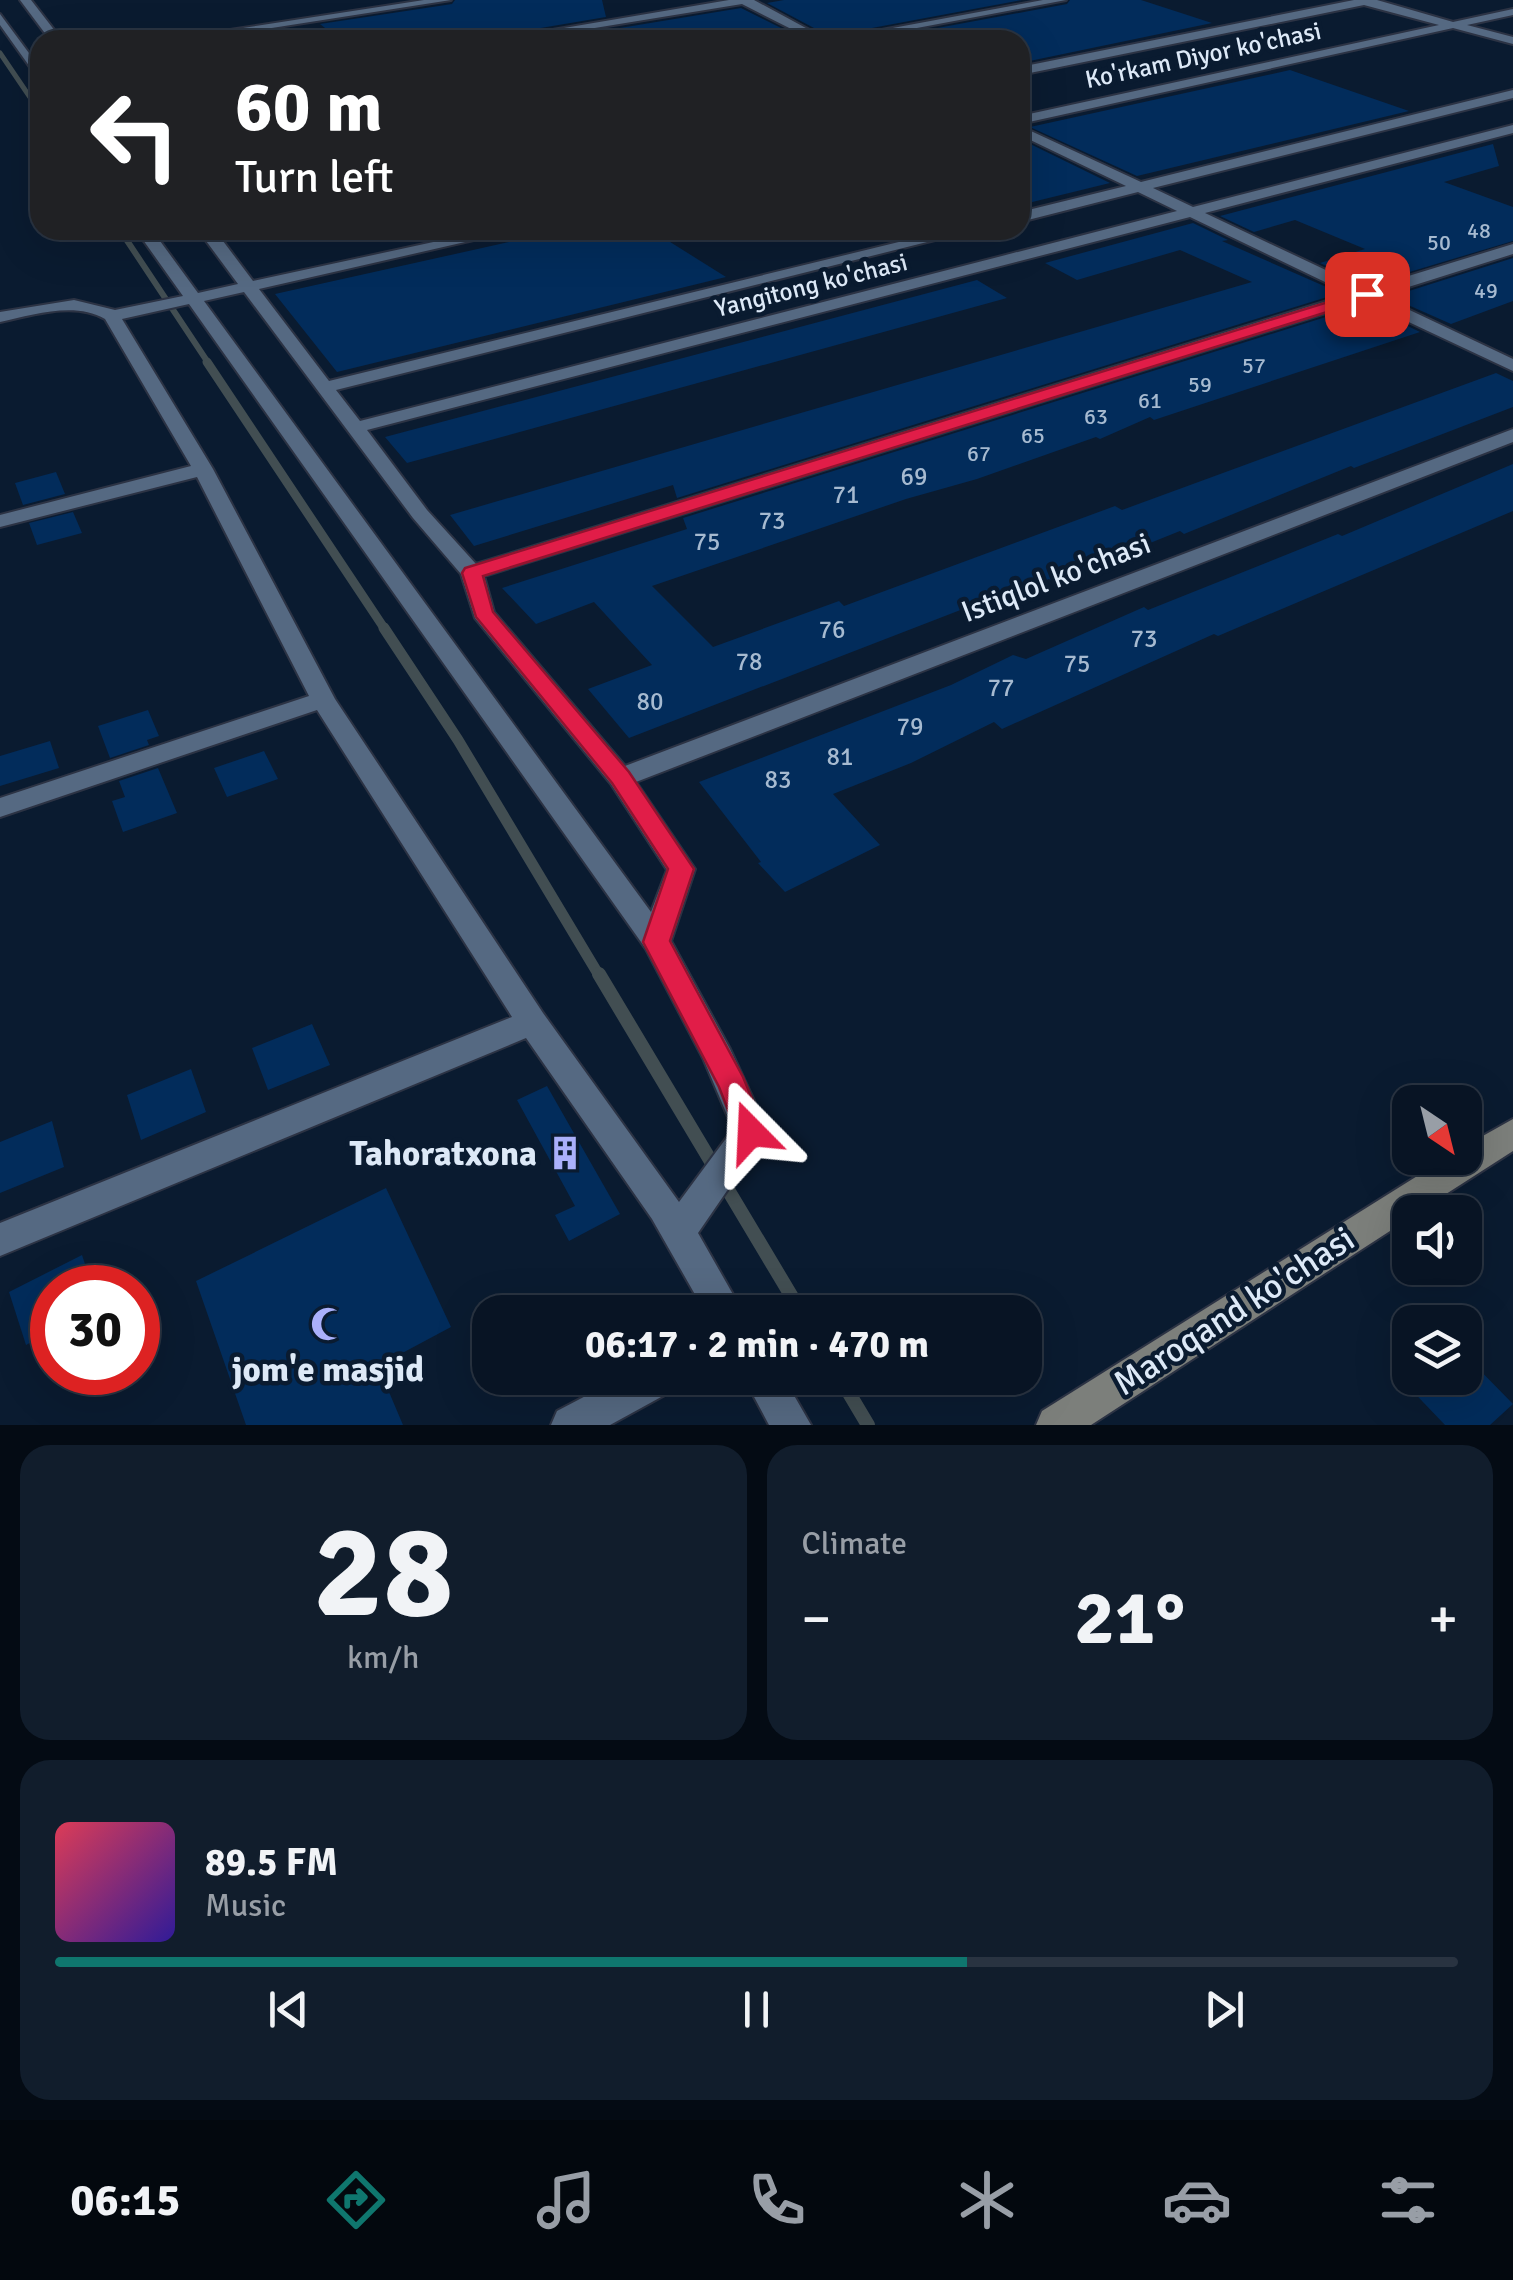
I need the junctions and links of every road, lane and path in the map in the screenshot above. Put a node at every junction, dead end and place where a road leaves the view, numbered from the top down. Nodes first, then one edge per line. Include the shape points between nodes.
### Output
1 (25, 0) edge
2 (446, 0) edge
3 (744, 0) edge
4 (1060, 0) edge
5 (1365, 0) edge
6 (1513, 12) edge
7 (0, 17) edge
8 (1456, 26) junction
9 (48, 30) edge
10 (239, 30) edge
11 (561, 30) edge
12 (802, 30) edge
13 (890, 30) edge
14 (1513, 41) edge
15 (30, 61) edge
16 (1030, 69) edge
17 (1513, 94) edge
18 (1030, 118) edge
19 (1513, 129) edge
20 (1030, 135) edge
21 (1140, 188) junction
22 (1192, 214) junction
23 (1030, 215) edge
24 (151, 240) edge
25 (214, 240) edge
26 (463, 240) edge
27 (926, 240) edge
28 (1513, 249) edge
29 (248, 286) junction
30 (1367, 294) junction
31 (191, 299) junction
32 (112, 316) junction
33 (0, 317) edge
34 (1513, 366) edge
35 (326, 387) junction
36 (354, 428) junction
37 (1513, 435) edge
38 (203, 469) junction
39 (0, 521) edge
40 (472, 573) junction
41 (323, 700) junction
42 (620, 778) junction
43 (0, 808) edge
44 (656, 942) junction
45 (532, 1022) junction
46 (1513, 1133) edge
47 (678, 1232) junction
48 (0, 1240) edge
49 (715, 1295) edge
50 (627, 1395) edge
51 (773, 1395) edge
52 (571, 1425) edge
53 (791, 1425) edge
54 (1056, 1425) edge

1 - 9 street
2 - 10 street
3 - 11 street
3 - 12 street
4 - 13 street
5 - 8 street
5 - 16 street
6 - 8 street, Ko'rkam Diyor ko'chasi
7 - 15 street
8 - 14 street
8 - 18 street, Ko'rkam Diyor ko'chasi
17 - 21 street
19 - 22 street, Yangitong ko'chasi
20 - 21 street
21 - 22 street
21 - 23 street
22 - 30 street
22 - 36 street, Yangitong ko'chasi
24 - 31 street
25 - 29 street
26 - 29 street
27 - 35 street, Yangitong ko'chasi
28 - 30 street
29 - 31 street
29 - 35 street
30 - 34 street
30 - 40 street
31 - 32 street
31 - 44 street
32 - 33 street via 104,308 51,306
32 - 38 street
35 - 36 street
36 - 40 street
37 - 42 street, Istiqlol ko'chasi
38 - 39 street
38 - 41 street
40 - 42 street via 483,613
41 - 43 street
41 - 45 street
42 - 44 street via 681,869
44 - 47 street via 751,1132
45 - 47 street
45 - 48 street
46 - 54 street, Maroqand ko'chasi
47 - 49 street
50 - 52 street
51 - 53 street

